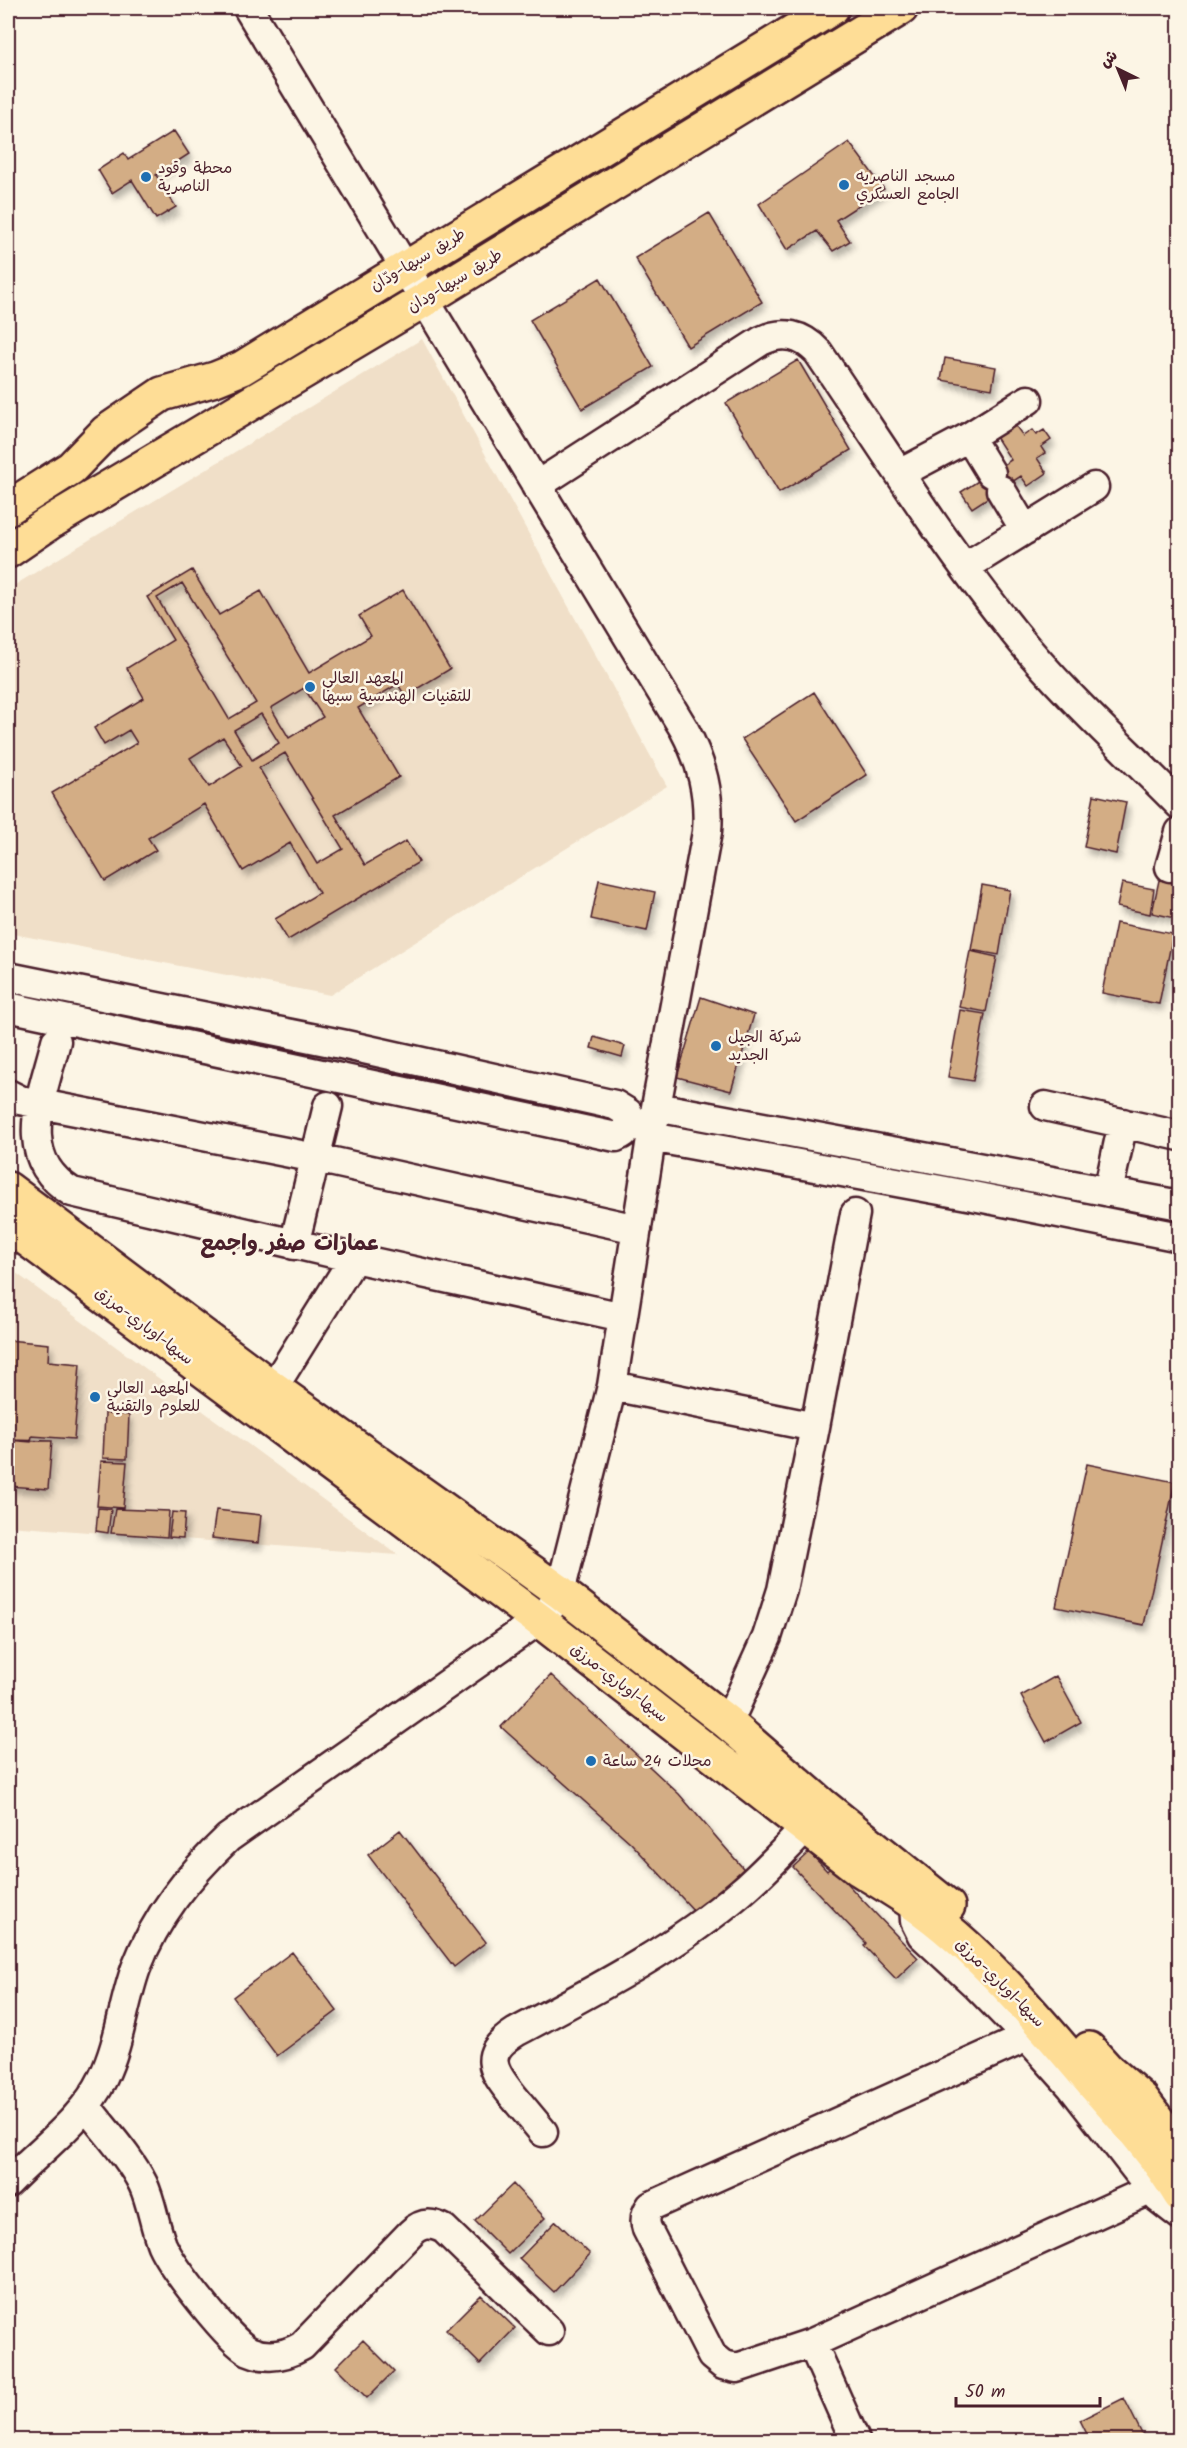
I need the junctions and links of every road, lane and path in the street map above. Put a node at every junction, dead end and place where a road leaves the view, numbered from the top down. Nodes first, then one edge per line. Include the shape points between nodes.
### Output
1 (248, 8) edge
2 (901, 8) edge
3 (829, 9) edge
4 (846, 40) junction
5 (404, 268) junction
6 (424, 300) junction
7 (1028, 400) dead end
8 (969, 437) junction
9 (901, 473) junction
10 (536, 486) junction
11 (1094, 487) dead end
12 (8, 508) edge
13 (1025, 530) junction
14 (8, 551) edge
15 (965, 567) junction
16 (1179, 805) edge
17 (1179, 832) edge
18 (1170, 867) dead end
19 (8, 977) edge
20 (8, 1007) edge
21 (56, 1041) dead end
22 (346, 1045) junction
23 (338, 1078) junction
24 (8, 1094) edge
25 (41, 1104) junction
26 (328, 1106) dead end
27 (1045, 1106) dead end
28 (656, 1107) junction
29 (1123, 1123) junction
30 (1179, 1136) edge
31 (651, 1137) junction
32 (316, 1158) junction
33 (980, 1168) junction
34 (8, 1189) edge
35 (1108, 1192) junction
36 (973, 1196) junction
37 (1142, 1198) junction
38 (1179, 1205) edge
39 (855, 1215) dead end
40 (8, 1225) edge
41 (1137, 1228) junction
42 (637, 1229) junction
43 (1179, 1237) edge
44 (294, 1245) junction
45 (354, 1258) junction
46 (623, 1317) junction
47 (612, 1386) junction
48 (273, 1388) junction
49 (815, 1427) junction
50 (560, 1592) junction
51 (539, 1620) junction
52 (728, 1723) junction
53 (806, 1828) junction
54 (914, 1903) junction
55 (1027, 2037) junction
56 (86, 2106) junction
57 (543, 2132) dead end
58 (1179, 2150) edge
59 (8, 2183) edge
60 (1166, 2192) edge
61 (1179, 2215) edge
62 (549, 2331) dead end
63 (812, 2343) junction
64 (855, 2440) edge

1 - 5 street
2 - 4 highway, طريق سبها-ودان
3 - 4 highway
3 - 5 highway, طريق سبها-ودّان
4 - 6 highway, طريق سبها-ودان
5 - 6 street
5 - 12 highway, طريق سبها-ودّان via 242,368 162,394 106,432 71,468
6 - 10 street
6 - 14 highway, طريق سبها-ودان
7 - 8 street
8 - 9 street
8 - 13 street
9 - 10 street via 818,352 803,339 785,335 761,341
9 - 15 street
10 - 28 street via 684,729 707,790 703,858
11 - 13 street
13 - 15 street
15 - 16 street via 1040,661
17 - 18 street
19 - 22 street
20 - 23 street
21 - 25 street
22 - 23 street
22 - 23 street via 620,1106 628,1113 629,1124 625,1133 616,1137
24 - 25 street
25 - 32 street
25 - 44 street via 36,1130 39,1155 52,1177 72,1192
26 - 32 street
27 - 29 street
28 - 31 street
28 - 33 street
29 - 30 street
29 - 35 street
31 - 36 street
31 - 42 street
32 - 42 street
32 - 44 street
33 - 35 street
33 - 36 street
34 - 48 highway, سبها-اوباري-مرزق
35 - 37 street
36 - 41 street
37 - 38 street
37 - 41 street
39 - 49 street
40 - 51 highway, سبها-اوباري-مرزق
41 - 43 street
42 - 46 street
44 - 45 street
45 - 46 street
45 - 48 street
46 - 47 street
47 - 49 street
47 - 50 street
48 - 50 highway, سبها-اوباري-مرزق
49 - 52 street via 778,1606
50 - 51 street
50 - 52 highway, سبها-اوباري-مرزق
51 - 53 highway, سبها-اوباري-مرزق
51 - 56 street via 228,1838 201,1864 155,1925 136,1968 103,2079
52 - 58 highway, سبها-اوباري-مرزق via 821,1804 922,1882 1004,1956 1107,2069 1142,2099
53 - 54 highway, سبها-اوباري-مرزق via 859,1869
53 - 57 street via 742,1891 663,1950 502,2042 494,2055 497,2077
54 - 55 street via 915,1921 922,1935
54 - 60 highway, سبها-اوباري-مرزق via 954,1936 1034,2016 1144,2142
55 - 60 street
55 - 63 street via 658,2202 646,2213 647,2229 717,2362 730,2368 744,2367
56 - 59 street
56 - 62 street via 143,2184 169,2258 232,2338 249,2351 270,2356 302,2346 411,2233 429,2224 444,2229
60 - 61 street via 1167,2206
60 - 63 street
63 - 64 street

